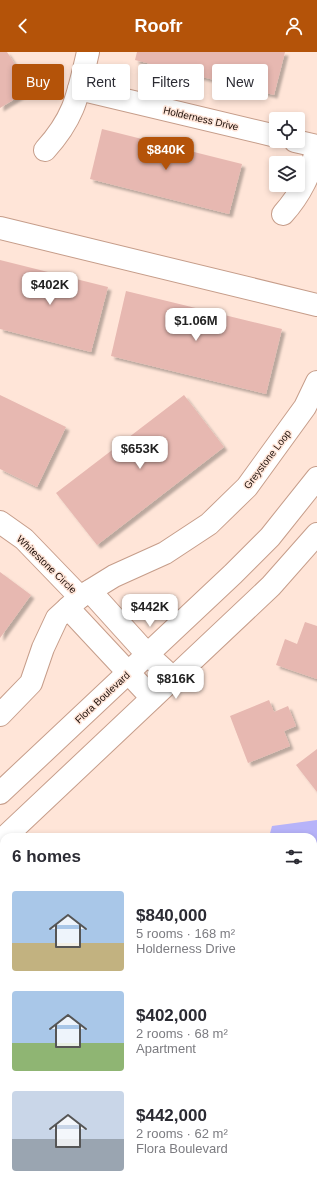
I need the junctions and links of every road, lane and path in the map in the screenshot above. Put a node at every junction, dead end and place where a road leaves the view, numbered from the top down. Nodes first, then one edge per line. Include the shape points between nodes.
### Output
1 (88, 52) edge
2 (85, 64) edge
3 (76, 100) edge
4 (125, 100) edge
5 (269, 134) edge
6 (305, 144) edge
7 (317, 147) edge
8 (45, 150) dead end
9 (283, 214) dead end
10 (0, 228) edge
11 (317, 305) edge
12 (317, 382) edge
13 (317, 478) edge
14 (0, 522) edge
15 (317, 534) edge
16 (79, 599) junction
17 (118, 622) junction
18 (99, 641) junction
19 (147, 654) junction
20 (127, 673) junction
21 (173, 678) junction
22 (152, 698) junction
23 (0, 714) edge
24 (0, 793) edge
25 (8, 833) edge

1 - 2 street
3 - 8 street via 66,123
4 - 5 street, Holderness Drive
6 - 7 street
7 - 9 street via 304,187
10 - 11 street
12 - 16 street, Greystone Loop via 305,407 247,487 209,524 165,553 114,576
13 - 19 street, Flora Boulevard via 270,537
14 - 16 street, Whitestone Circle via 24,539
15 - 21 street via 271,586
16 - 17 street, Whitestone Circle
16 - 18 street, Whitestone Circle
16 - 23 street, Whitestone Circle via 57,618 31,683
17 - 18 street
17 - 19 street, Whitestone Circle
18 - 20 street, Whitestone Circle
19 - 20 street, Flora Boulevard
19 - 21 street, Whitestone Circle
20 - 22 street, Whitestone Circle
20 - 24 street, Flora Boulevard
21 - 22 street
22 - 25 street

